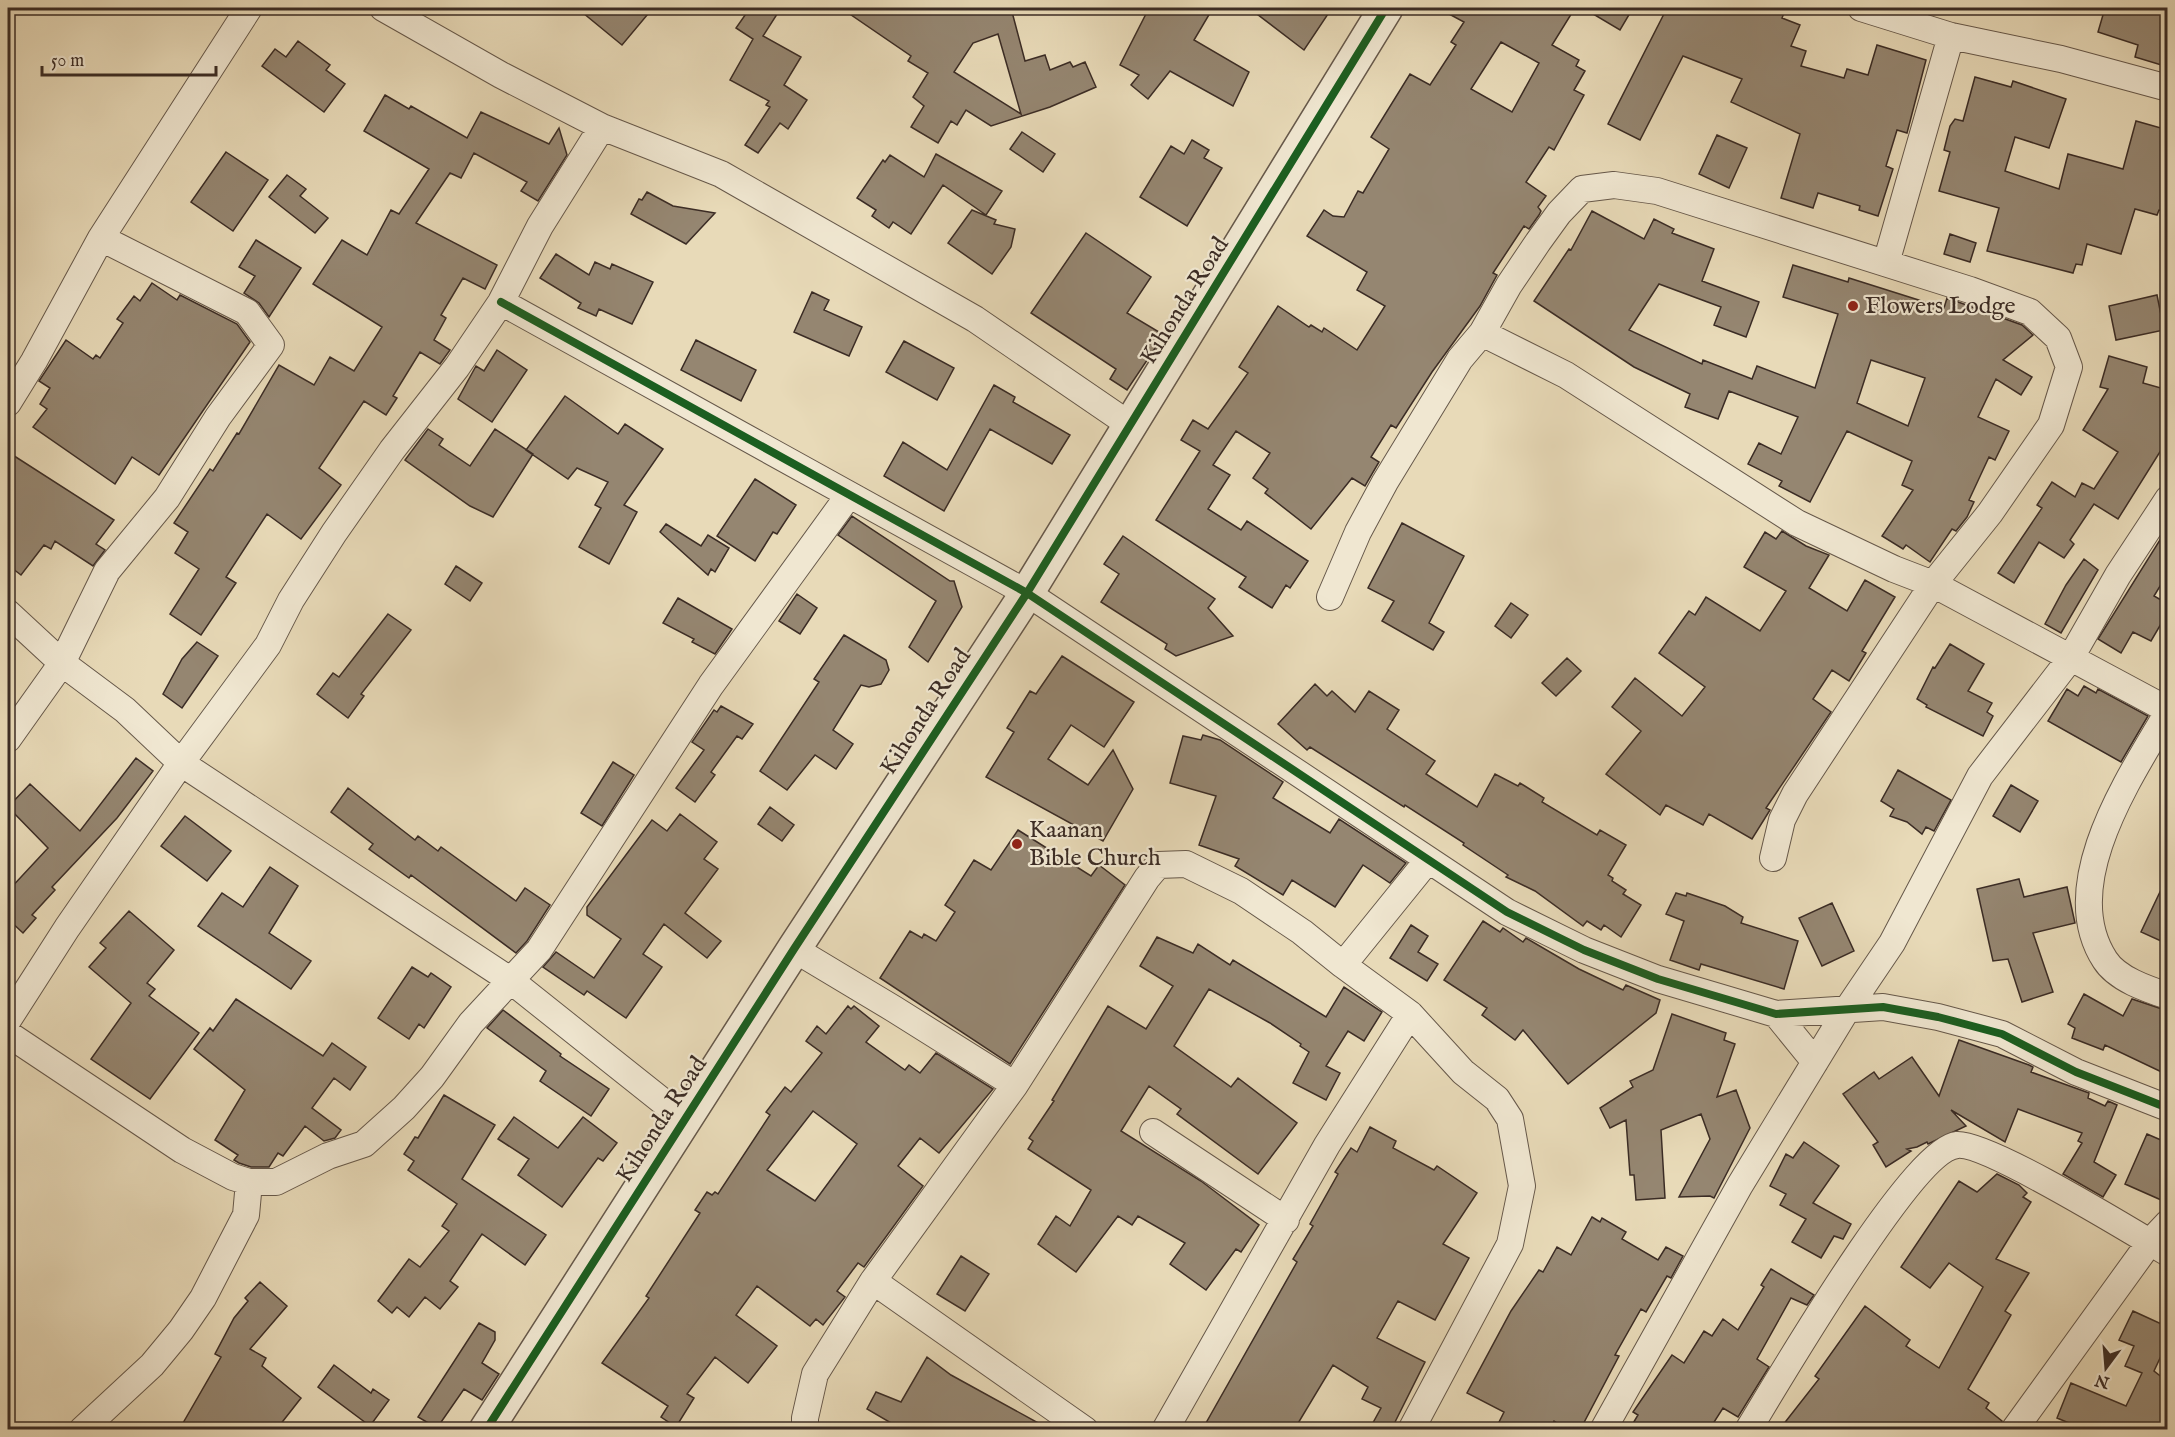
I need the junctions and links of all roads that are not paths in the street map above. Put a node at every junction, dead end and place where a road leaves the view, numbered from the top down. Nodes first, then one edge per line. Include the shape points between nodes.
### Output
1 (249, 8) edge
2 (383, 8) edge
3 (1386, 8) edge
4 (1862, 8) edge
5 (1951, 36) junction
6 (2168, 88) edge
7 (602, 127) junction
8 (101, 238) junction
9 (1886, 263) junction
10 (501, 302) junction
11 (1482, 333) junction
12 (8, 403) edge
13 (1130, 425) junction
14 (849, 495) junction
15 (2168, 500) edge
16 (1933, 584) junction
17 (1027, 593) junction
18 (1330, 597) dead end
19 (8, 613) edge
20 (2070, 659) junction
21 (62, 663) junction
22 (2168, 711) edge
23 (8, 739) edge
24 (181, 763) junction
25 (1773, 858) dead end
26 (1428, 860) junction
27 (794, 949) junction
28 (1343, 965) junction
29 (510, 980) junction
30 (2168, 996) edge
31 (1846, 1011) junction
32 (1410, 1014) junction
33 (1776, 1014) junction
34 (8, 1020) edge
35 (8, 1034) edge
36 (1815, 1062) junction
37 (1016, 1085) junction
38 (2168, 1108) edge
39 (686, 1120) junction
40 (1153, 1132) dead end
41 (249, 1182) junction
42 (1286, 1220) junction
43 (2168, 1223) edge
44 (2159, 1248) edge
45 (873, 1281) junction
46 (82, 1430) edge
47 (486, 1430) edge
48 (805, 1430) edge
49 (1085, 1430) edge
50 (1166, 1430) edge
51 (1411, 1430) edge
52 (1603, 1430) edge
53 (1748, 1430) edge
54 (2014, 1430) edge

1 - 8 street
2 - 7 street
3 - 13 street, Kihonda Road
4 - 5 street
5 - 6 street via 2061,59
5 - 9 street
7 - 10 street via 540,225
7 - 13 street via 731,180 975,319
8 - 12 street
8 - 21 street via 247,312 271,345 218,417 167,498 107,571
9 - 11 street via 1657,191 1614,185 1582,189 1538,242
9 - 16 street via 2030,312 2058,338 2069,367 2051,425 1990,513
10 - 14 street
10 - 24 street via 334,533 291,600 268,645
11 - 16 street via 1566,375 1797,523
11 - 18 street via 1460,359 1385,482
13 - 17 street, Kihonda Road
14 - 17 street
14 - 29 street via 711,685 539,950
15 - 20 street via 2118,575
16 - 20 street
16 - 25 street via 1795,794 1782,820
17 - 26 street
17 - 27 street, Kihonda Road
19 - 21 street
20 - 22 street
20 - 31 street via 1980,776 1892,943
21 - 23 street
21 - 24 street via 125,710
22 - 30 street via 2113,807 2088,886 2093,932 2106,961 2138,986
24 - 29 street
24 - 34 street
26 - 28 street
26 - 33 street via 1507,912 1584,950 1658,979
27 - 37 street
27 - 39 street, Kihonda Road
28 - 32 street
28 - 37 street via 1241,891 1186,864 1158,865 1130,902
29 - 39 street
29 - 41 street via 471,1023 432,1077 364,1144 328,1156 276,1182
31 - 33 street
31 - 36 street
31 - 38 street via 1883,1007 2002,1034 2076,1071
32 - 42 street via 1327,1145
32 - 51 street via 1463,1072 1497,1099 1510,1119 1522,1186 1510,1244
33 - 36 street
35 - 41 street via 182,1150
36 - 52 street via 1740,1185
37 - 45 street
39 - 47 street, Kihonda Road
40 - 42 street
41 - 46 street via 246,1215 198,1306 152,1365
42 - 50 street
43 - 44 street
44 - 53 street via 2006,1163 1963,1146 1951,1147 1931,1160 1866,1240
44 - 54 street
45 - 48 street via 815,1374
45 - 49 street

